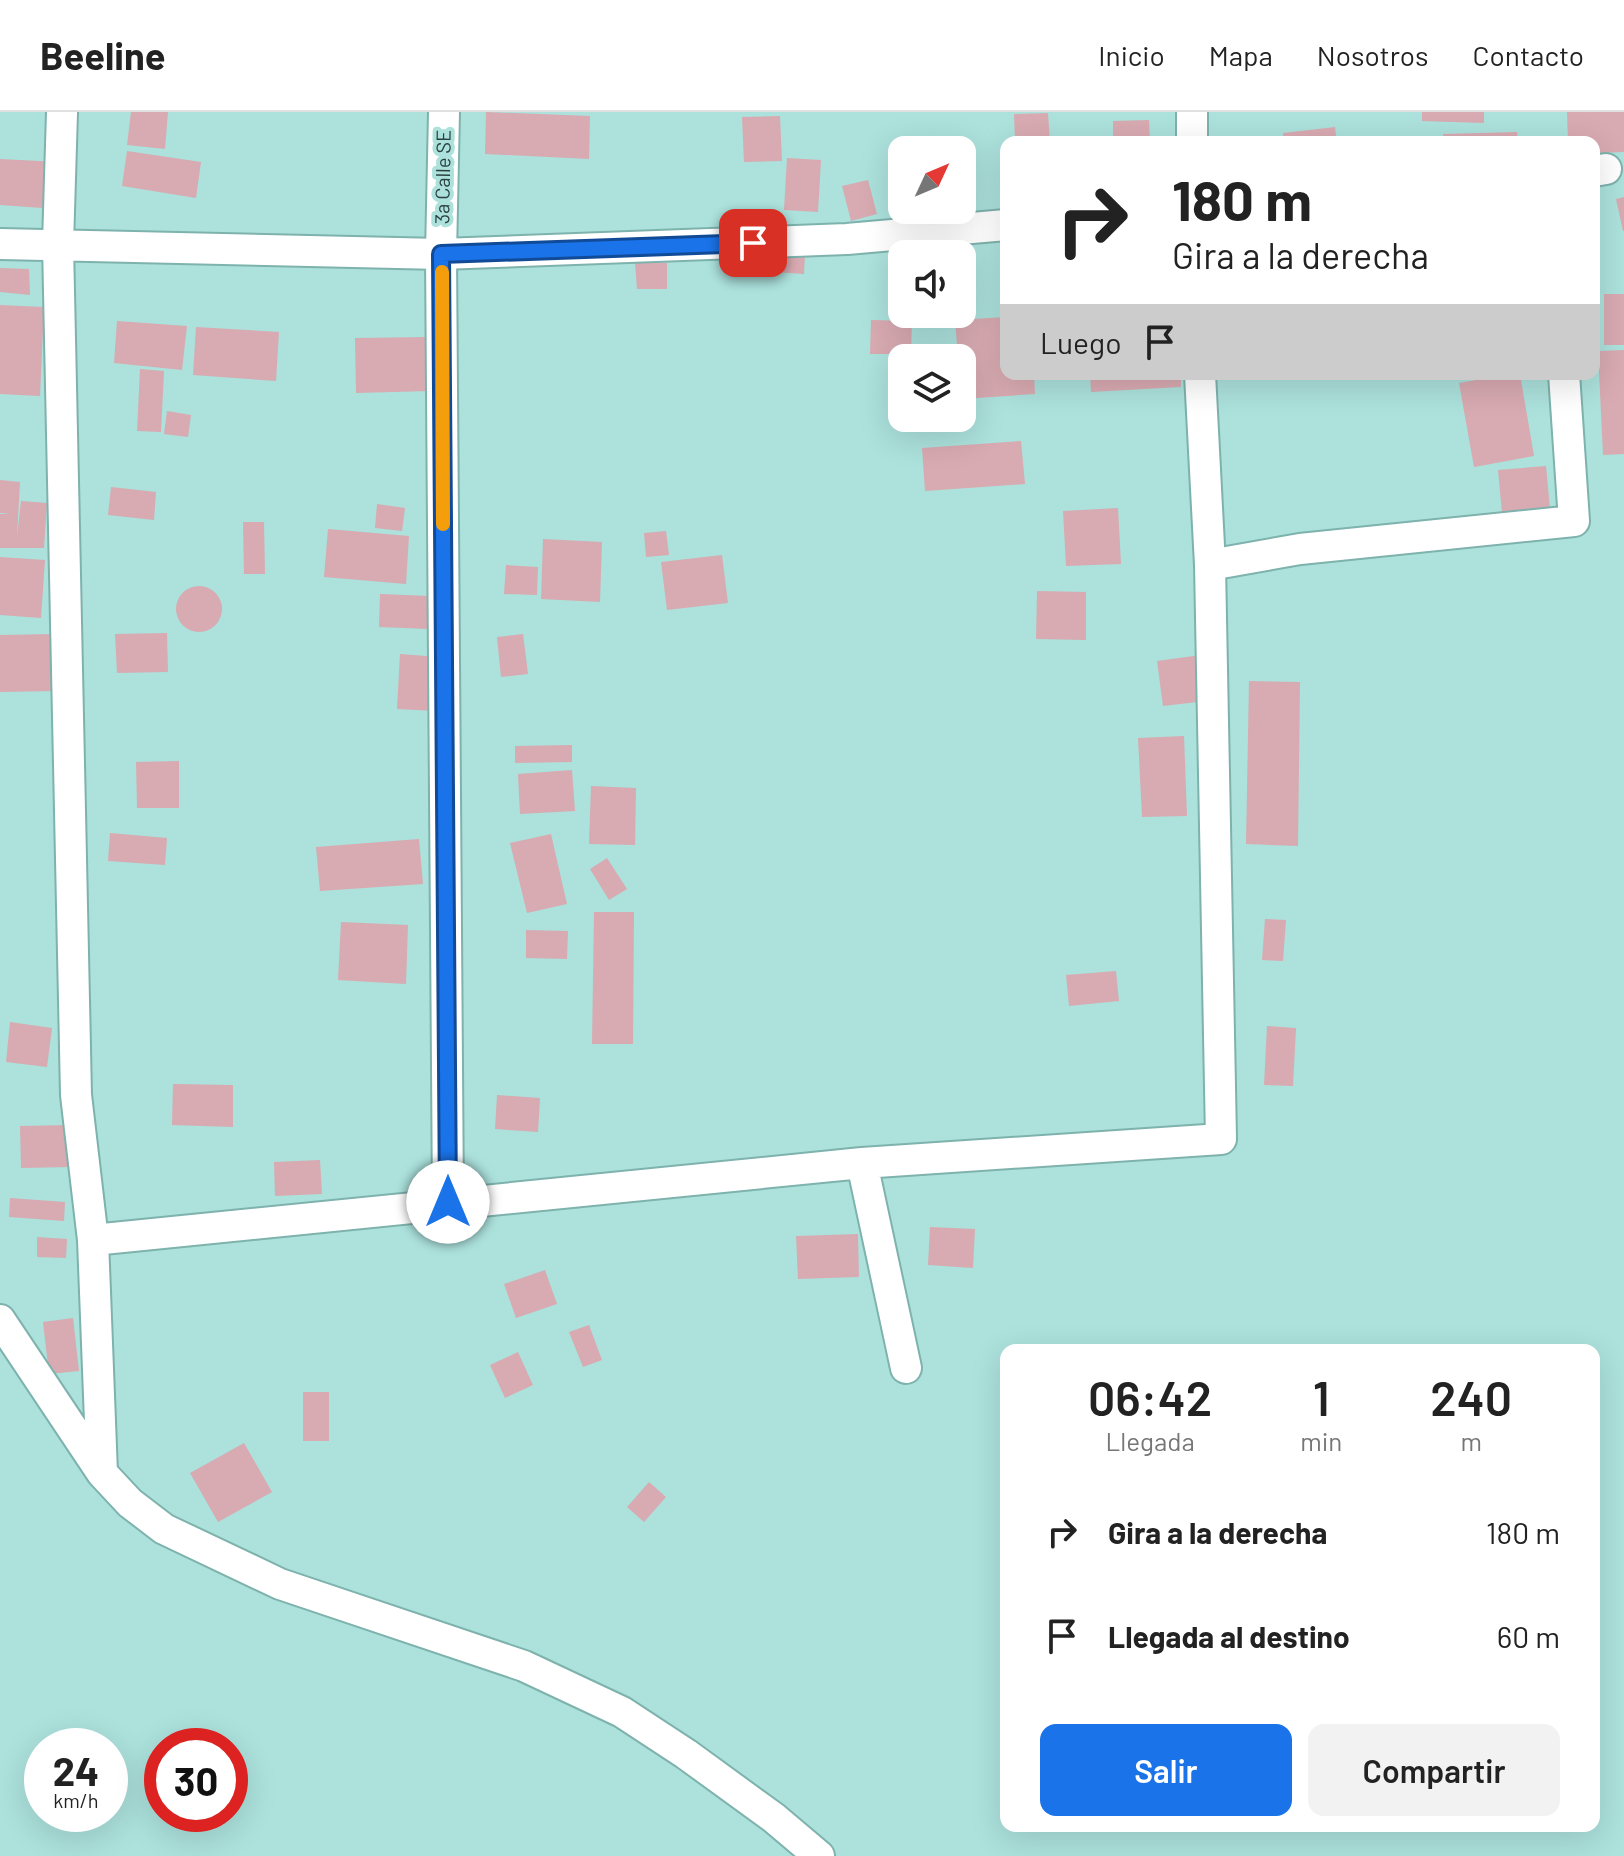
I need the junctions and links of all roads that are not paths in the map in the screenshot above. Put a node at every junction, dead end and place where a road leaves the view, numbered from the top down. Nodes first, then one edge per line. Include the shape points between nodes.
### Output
1 (62, 112) edge
2 (444, 112) edge
3 (1192, 112) edge
4 (1192, 136) edge
5 (1000, 226) edge
6 (0, 244) edge
7 (58, 244) junction
8 (441, 254) junction
9 (1200, 380) edge
10 (1564, 380) edge
11 (1210, 565) junction
12 (862, 1163) junction
13 (448, 1202) junction
14 (93, 1240) junction
15 (0, 1320) edge
16 (906, 1368) dead end
17 (102, 1473) junction
18 (819, 1856) edge

1 - 7 street
2 - 8 street, 3a Calle SE
3 - 4 street
5 - 8 street via 847,239
6 - 7 street
7 - 8 street
7 - 14 street via 76,1095
8 - 13 street, 3a Calle SE
9 - 11 street
10 - 11 street via 1574,521 1300,549
11 - 12 street via 1221,1139
12 - 13 street
12 - 16 street
13 - 14 street
14 - 17 street
15 - 17 street
17 - 18 street via 164,1529 280,1584 524,1666 622,1712

